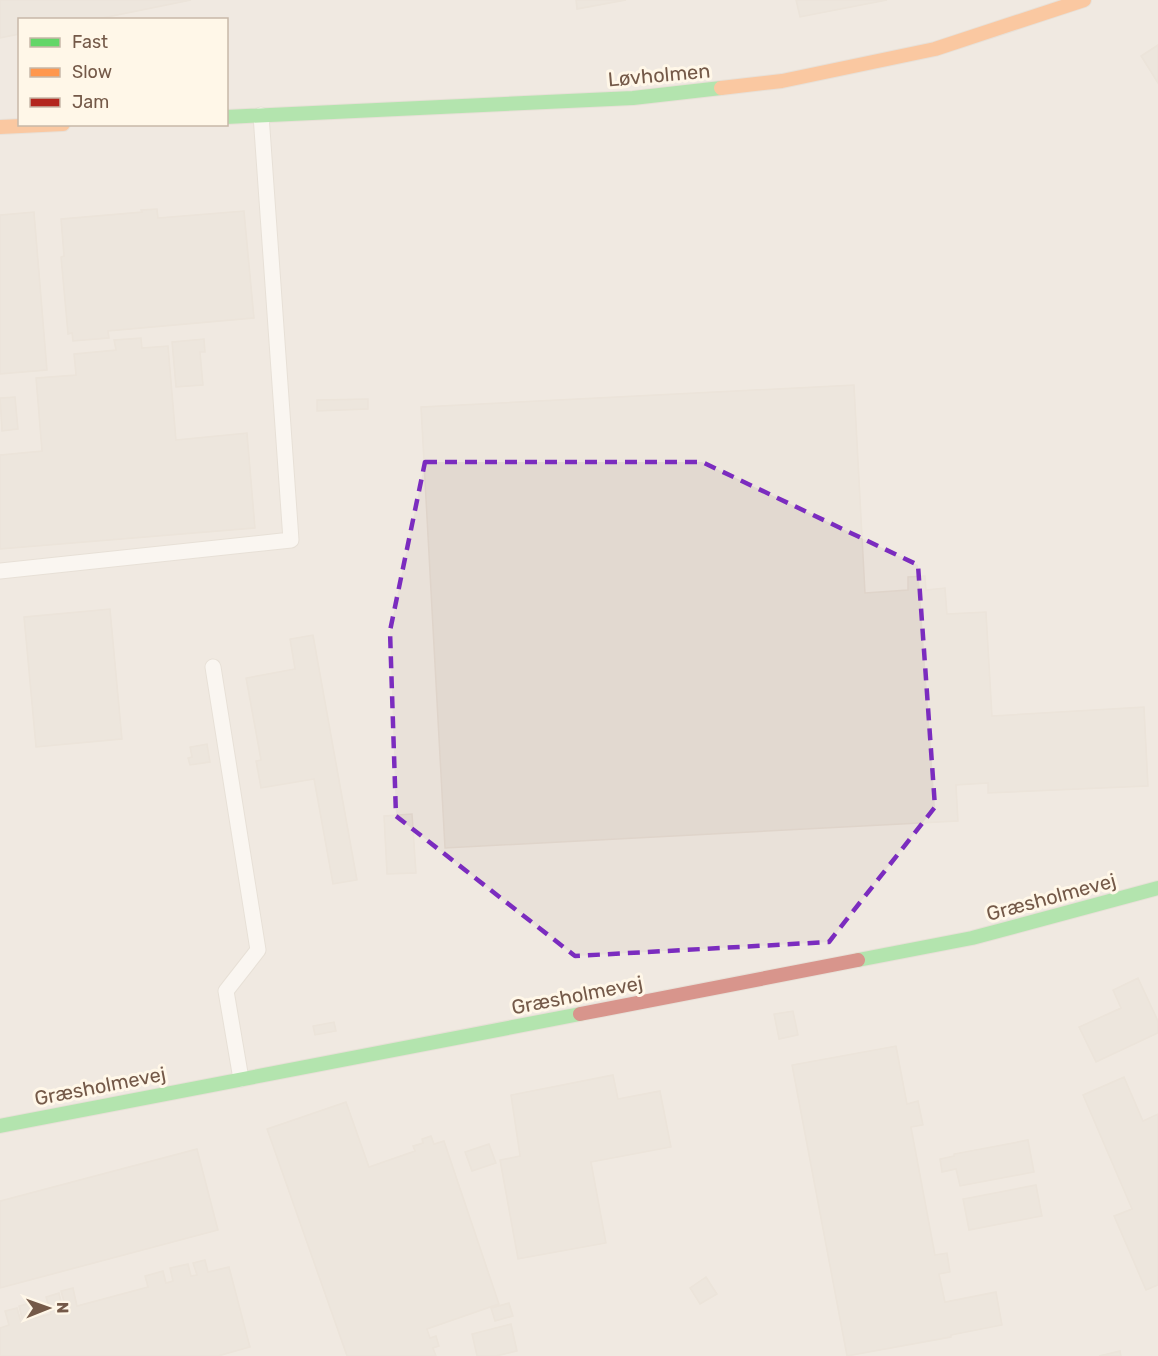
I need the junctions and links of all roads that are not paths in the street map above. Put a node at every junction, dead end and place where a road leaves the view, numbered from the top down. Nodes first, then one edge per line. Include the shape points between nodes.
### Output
1 (1084, 0) edge
2 (261, 115) junction
3 (228, 117) edge
4 (21, 126) edge
5 (0, 127) edge
6 (0, 571) edge
7 (213, 668) dead end
8 (1158, 888) edge
9 (241, 1079) junction
10 (0, 1126) edge

1 - 2 street, Løvholmen via 935,49 782,81 633,98
2 - 3 street, Løvholmen
2 - 6 lane via 291,540
4 - 5 street
7 - 9 lane via 258,950 226,991
8 - 9 street, Græsholmevej via 972,938
9 - 10 street, Græsholmevej

